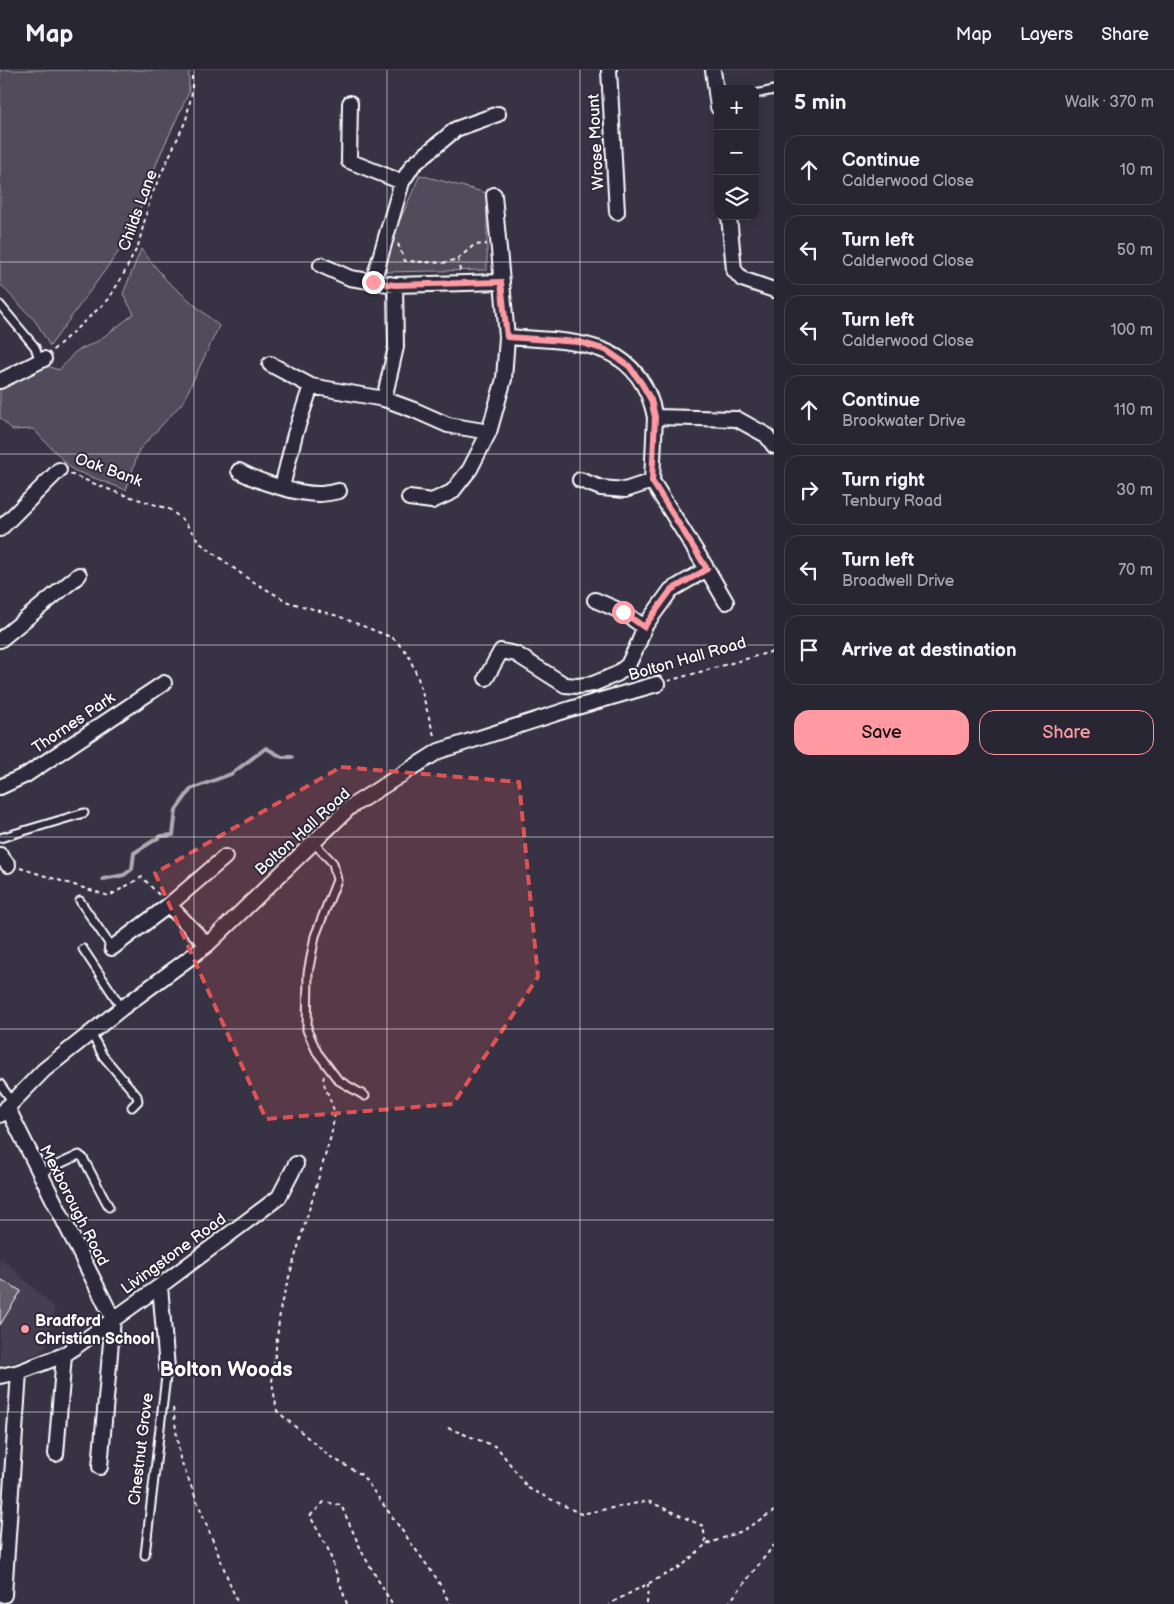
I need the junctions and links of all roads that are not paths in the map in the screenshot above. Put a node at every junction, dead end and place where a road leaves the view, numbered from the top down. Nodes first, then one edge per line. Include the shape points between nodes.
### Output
1 (608, 70) edge
2 (714, 70) edge
3 (716, 85) edge
4 (774, 90) edge
5 (759, 93) edge
6 (350, 103) dead end
7 (498, 114) dead end
8 (402, 182) junction
9 (494, 195) dead end
10 (617, 212) dead end
11 (729, 220) edge
12 (321, 265) dead end
13 (373, 282) junction
14 (501, 282) junction
15 (395, 285) junction
16 (774, 290) edge
17 (0, 305) edge
18 (507, 337) junction
19 (41, 360) joint
20 (270, 364) dead end
21 (0, 381) edge
22 (311, 386) junction
23 (384, 399) junction
24 (655, 417) junction
25 (489, 432) junction
26 (774, 446) edge
27 (59, 470) road end
28 (239, 471) dead end
29 (580, 480) dead end
30 (652, 481) junction
31 (282, 487) junction
32 (339, 491) dead end
33 (410, 498) dead end
34 (0, 529) edge
35 (707, 569) junction
36 (79, 575) dead end
37 (595, 600) dead end
38 (726, 602) dead end
39 (644, 627) junction
40 (0, 640) edge
41 (486, 678) dead end
42 (164, 682) dead end
43 (657, 684) road end
44 (0, 787) edge
45 (84, 813) dead end
46 (0, 838) edge
47 (313, 842) junction
48 (225, 857) dead end
49 (80, 901) dead end
50 (169, 905) junction
51 (207, 945) junction
52 (112, 948) joint
53 (83, 949) dead end
54 (122, 1008) junction
55 (91, 1033) junction
56 (0, 1084) edge
57 (365, 1096) dead end
58 (132, 1107) dead end
59 (6, 1108) edge
60 (296, 1164) dead end
61 (40, 1173) junction
62 (109, 1207) dead end
63 (160, 1286) junction
64 (113, 1319) junction
65 (64, 1355) junction
66 (167, 1368) joint
67 (19, 1372) junction
68 (0, 1376) edge
69 (56, 1454) dead end
70 (100, 1467) dead end
71 (145, 1555) dead end
72 (4, 1595) dead end

1 - 10 street, Wrose Mount
2 - 3 street
4 - 5 lane
6 - 8 street via 349,161
7 - 8 street via 456,129 413,165
8 - 13 street
9 - 14 street
11 - 16 street via 734,270 742,279
12 - 13 street via 350,278
13 - 15 street
14 - 15 street
14 - 18 street
15 - 23 street via 396,347
17 - 19 lane
18 - 24 street via 579,342 606,350 629,366 651,400
18 - 25 street via 504,379
19 - 21 street
20 - 22 street
22 - 23 street
22 - 31 street via 294,434
23 - 25 street via 448,425
24 - 26 street via 737,419 766,435
24 - 30 street
25 - 33 street via 470,470 452,492 432,501
27 - 34 street, Oak Bank
28 - 31 street
29 - 30 street via 602,488 625,490
30 - 35 street
31 - 32 street via 320,494
35 - 38 street
35 - 39 street via 671,590
36 - 40 street
37 - 39 street via 623,612
39 - 41 street via 628,665 617,674 593,684 565,685 516,654 501,651
42 - 44 street, Thornes Park via 26,775
43 - 47 street, Bolton Hall Road via 439,751 350,807
45 - 46 lane
47 - 51 street, Bolton Hall Road
47 - 57 lane via 333,863 337,880 315,936 308,973 307,1030 317,1052 338,1080
48 - 50 street
49 - 52 lane
50 - 51 street
50 - 52 street
51 - 54 street, Bolton Hall Road
53 - 54 lane
54 - 55 street, Bolton Hall Road
55 - 58 lane via 103,1056 137,1096 138,1100
55 - 59 street, Bolton Hall Road via 44,1070
56 - 59 lane
59 - 61 street, Mexborough Road
60 - 63 street, Livingstone Road via 279,1196
61 - 62 lane via 79,1155
61 - 64 street, Mexborough Road
63 - 64 street, Livingstone Road
63 - 66 street, Chestnut Grove
64 - 65 street, Livingstone Road
64 - 70 street
65 - 67 street, Livingstone Road
65 - 69 street
66 - 71 lane, Chestnut Grove
67 - 68 street, Livingstone Road
67 - 72 street

